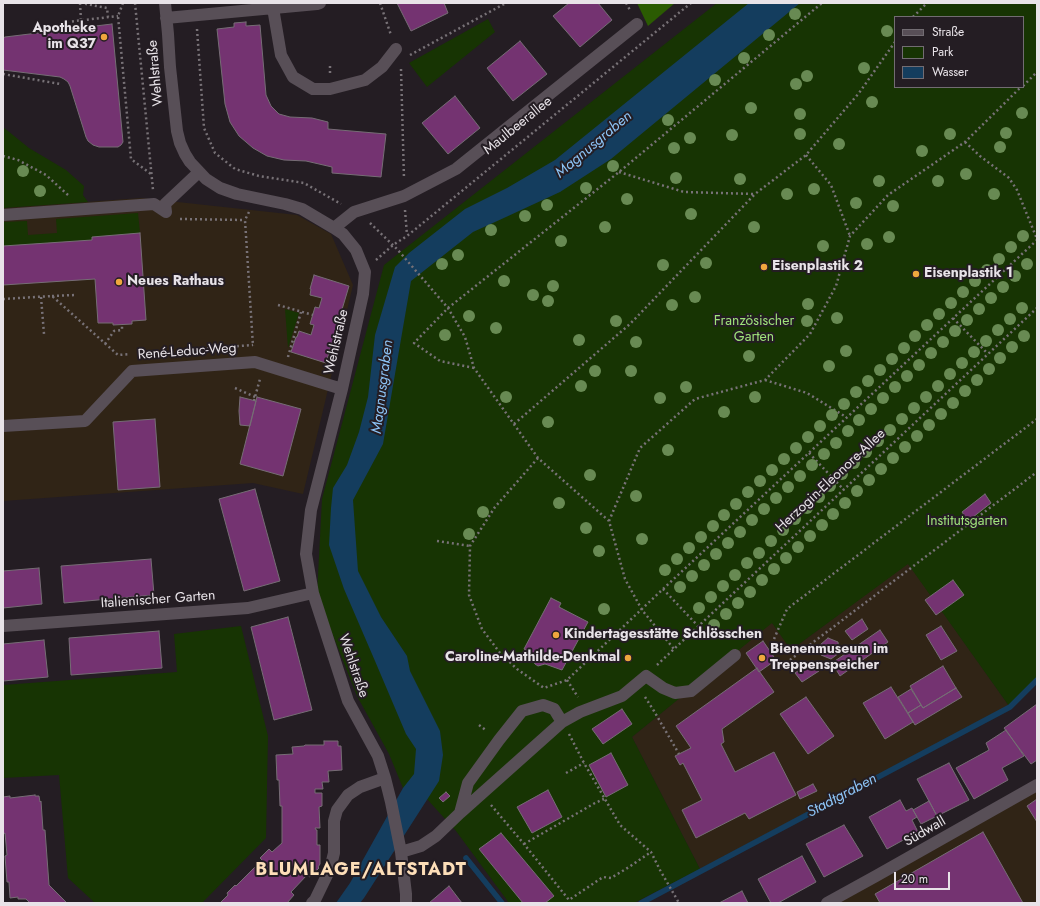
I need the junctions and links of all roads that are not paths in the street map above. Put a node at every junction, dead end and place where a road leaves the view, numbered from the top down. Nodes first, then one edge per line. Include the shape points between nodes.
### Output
1 (165, 3) edge
2 (320, 3) edge
3 (273, 8) junction
4 (166, 18) junction
5 (637, 24) dead end
6 (398, 55) road end
7 (199, 172) junction
8 (3, 215) edge
9 (334, 228) junction
10 (342, 389) junction
11 (3, 426) edge
12 (313, 593) junction
13 (3, 626) edge
14 (735, 655) dead end
15 (562, 722) junction
16 (385, 778) junction
17 (1037, 785) edge
18 (460, 813) junction
19 (400, 851) junction
20 (312, 903) edge
21 (406, 903) edge
22 (827, 903) edge

1 - 4 street, Wehlstraße
2 - 3 street
3 - 4 street
3 - 6 street via 281,55 293,76 313,89 330,89 365,80
4 - 7 street, Wehlstraße via 177,131 185,154
5 - 9 street, Maulbeerallee via 456,169 404,196 354,212
7 - 8 street via 165,204 166,212 154,204
7 - 9 street, Wehlstraße via 220,188 302,209
9 - 10 street, Wehlstraße via 343,234 356,250 365,272 363,294
10 - 11 street, René-Leduc-Weg via 283,368 260,364 132,371 85,420
10 - 12 street, Wehlstraße via 311,510 306,554
12 - 13 street, Italienischer Garten via 248,608
12 - 16 street, Wehlstraße via 348,701 378,756
14 - 15 street via 691,691 675,693 646,676 622,696 580,712
15 - 18 street
15 - 18 street via 554,708 543,705 522,711 468,783
16 - 19 street, Wehlstraße
16 - 20 street via 360,787 348,795 337,810 334,821 334,853 330,870
17 - 22 street, Südwall
18 - 19 street via 436,836 421,846
19 - 21 street, Wehlstraße

